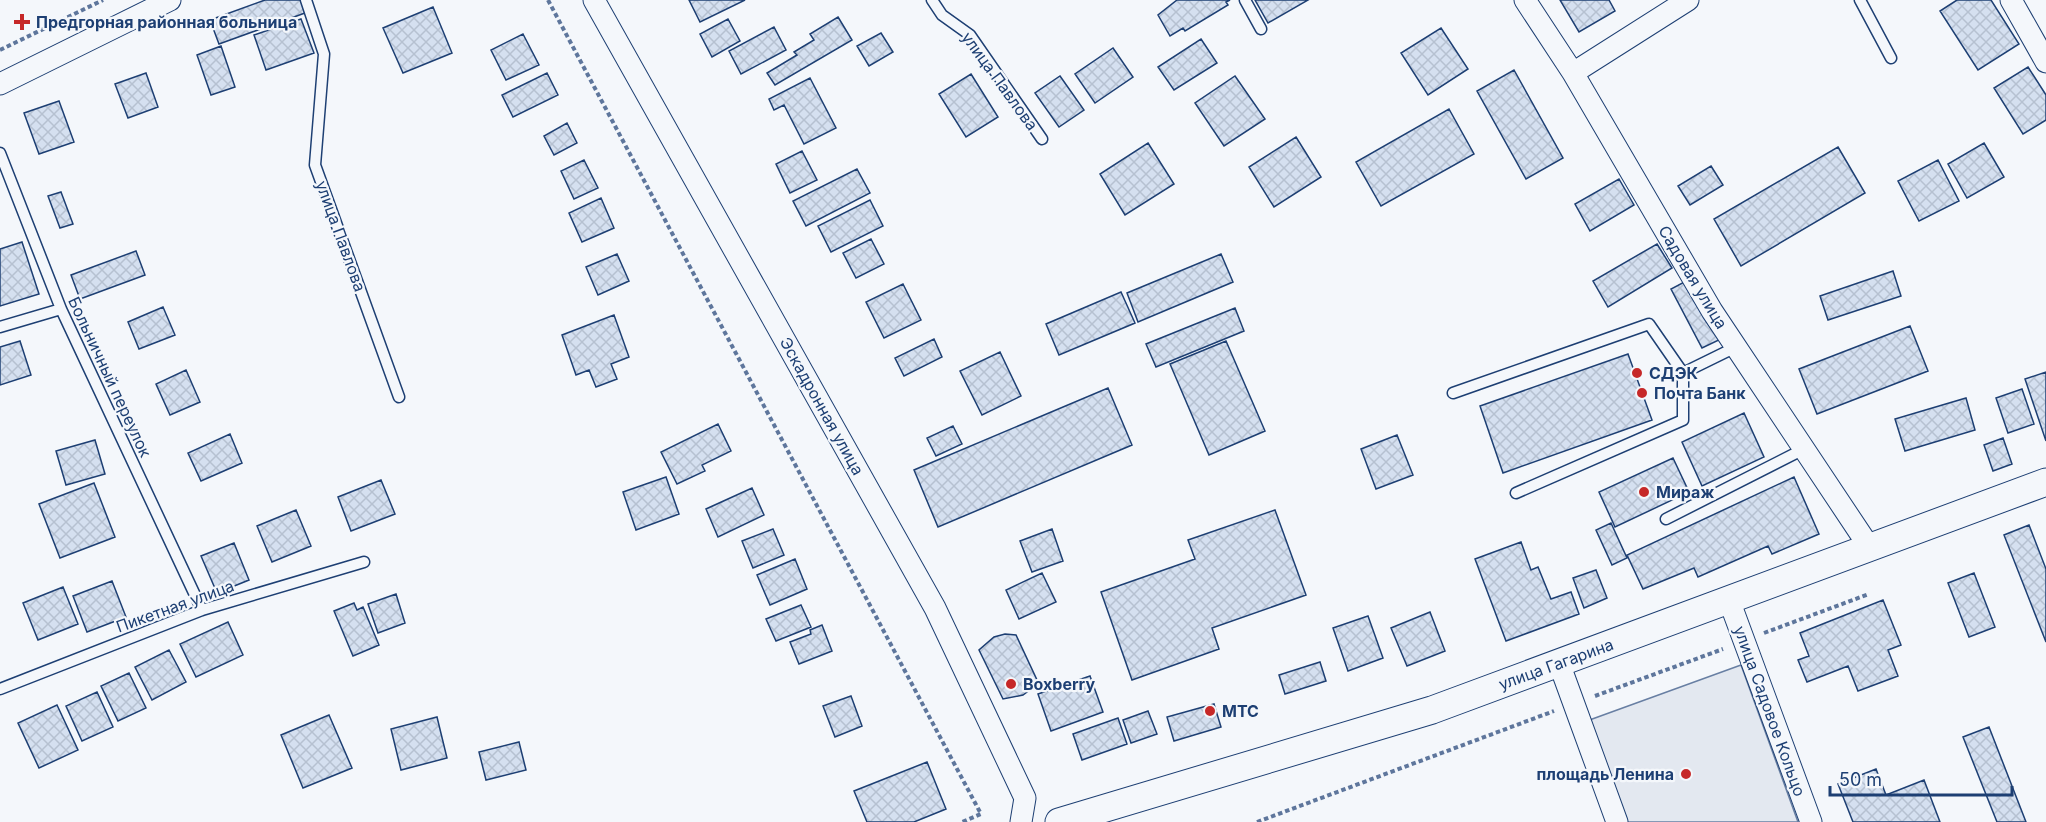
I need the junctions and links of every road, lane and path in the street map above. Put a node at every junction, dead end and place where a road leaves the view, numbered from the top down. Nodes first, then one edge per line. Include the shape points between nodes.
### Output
1 (103, 0) edge
2 (170, 0) edge
3 (306, 0) edge
4 (548, 0) edge
5 (594, 0) edge
6 (932, 0) edge
7 (1245, 0) edge
8 (1525, 0) edge
9 (1688, 0) edge
10 (1860, 0) edge
11 (2011, 0) edge
12 (1262, 29) dead end
13 (0, 50) edge
14 (1891, 58) dead end
15 (2046, 62) edge
16 (1574, 73) junction
17 (0, 84) edge
18 (1042, 139) dead end
19 (0, 153) edge
20 (61, 309) junction
21 (0, 327) edge
22 (1736, 347) junction
23 (1683, 373) junction
24 (1453, 393) dead end
25 (399, 397) dead end
26 (1804, 449) junction
27 (2046, 482) edge
28 (1516, 493) dead end
29 (1666, 519) dead end
30 (1870, 548) junction
31 (364, 562) dead end
32 (1729, 600) junction
33 (202, 610) junction
34 (1559, 663) junction
35 (0, 688) edge
36 (962, 822) edge
37 (1021, 822) edge
38 (1059, 822) edge
39 (1617, 822) edge
40 (1811, 822) edge

1 - 13 path
2 - 17 street
3 - 25 lane, улица Павлова via 324,54 315,165
4 - 36 path via 981,814
5 - 37 street, Эскадронная улица via 935,608 1025,798
6 - 18 lane, улица Павлова via 942,15 970,35
7 - 12 lane
8 - 16 street, Садовая улица
9 - 16 street
10 - 14 lane
11 - 15 street
16 - 22 street, Садовая улица
19 - 20 lane, Больничный переулок
20 - 21 lane
20 - 33 lane, Больничный переулок
22 - 23 lane
22 - 26 street, Садовая улица
23 - 24 lane via 1649,324
23 - 28 lane via 1683,420
26 - 29 lane
26 - 30 street, Садовая улица
27 - 30 street, улица Гагарина
30 - 32 street, улица Гагарина
31 - 33 lane, Пикетная улица
32 - 34 street, улица Гагарина
32 - 40 street, улица Садовое Кольцо
33 - 35 lane, Пикетная улица
34 - 38 street, улица Гагарина via 1432,710
34 - 39 street

